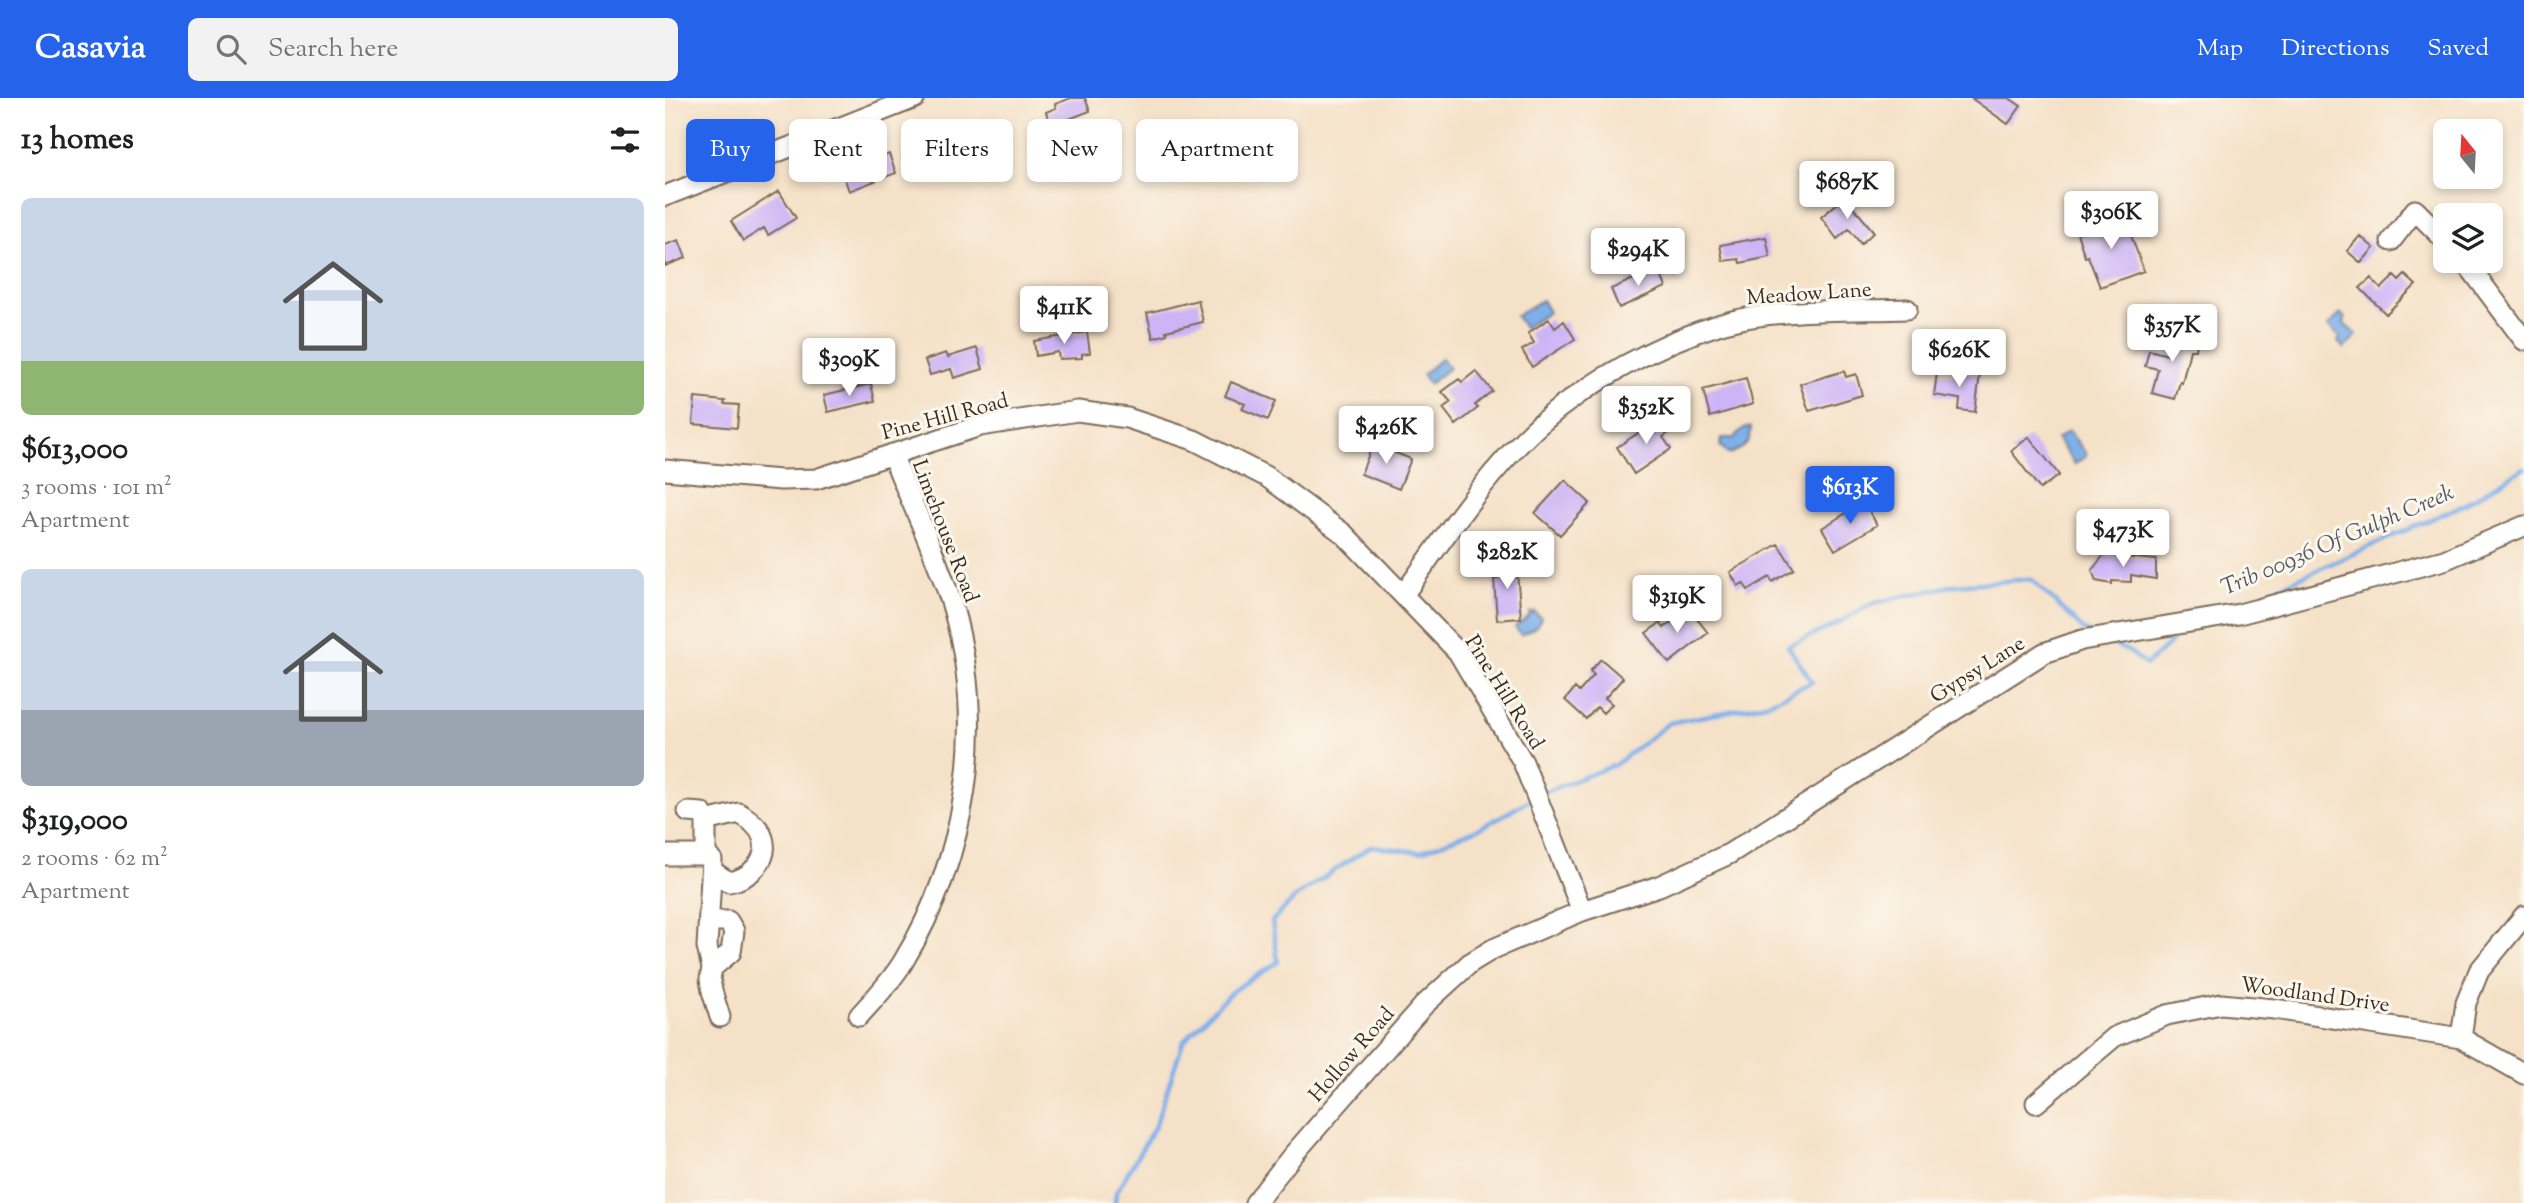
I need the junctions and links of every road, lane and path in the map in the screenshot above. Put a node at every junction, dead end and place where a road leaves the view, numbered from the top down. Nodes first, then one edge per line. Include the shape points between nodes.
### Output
1 (915, 98) edge
2 (665, 195) edge
3 (2433, 228) edge
4 (2391, 241) dead end
5 (2474, 273) edge
6 (1907, 309) dead end
7 (2524, 340) edge
8 (893, 454) junction
9 (665, 470) edge
10 (2524, 526) edge
11 (1404, 594) junction
12 (688, 812) dead end
13 (706, 821) junction
14 (665, 855) edge
15 (709, 863) junction
16 (1583, 911) junction
17 (2524, 916) edge
18 (1493, 949) joint
19 (859, 1016) dead end
20 (720, 1017) dead end
21 (2462, 1038) junction
22 (2524, 1074) edge
23 (2036, 1103) dead end
24 (1255, 1203) edge

1 - 2 street
3 - 4 street via 2415,210
5 - 7 street
6 - 11 street, Meadow Lane via 1788,313 1723,324 1665,346 1596,382 1540,424 1477,492
8 - 9 street, Pine Hill Road via 815,479
8 - 11 street, Pine Hill Road via 980,426 1045,415 1078,411 1127,418 1194,440 1267,477 1344,534
8 - 19 street, Limehouse Road via 953,608 969,685 968,767 963,809 937,892 902,964
10 - 16 street, Gypsy Lane via 2444,560 2410,569 2239,614 2082,640 2044,653 1729,854 1659,886
11 - 16 street, Pine Hill Road via 1458,652 1523,762
12 - 13 street via 702,813
13 - 15 street
13 - 15 street via 739,813 758,829 764,847 760,862 739,881 719,878
14 - 15 street
15 - 20 street via 707,947
16 - 18 street, Gypsy Lane
17 - 21 street via 2479,971 2466,1003
18 - 24 street, Hollow Road via 1470,963 1424,1005
21 - 22 street, Woodland Drive
21 - 23 street, Woodland Drive via 2221,1004 2167,1015 2114,1037

